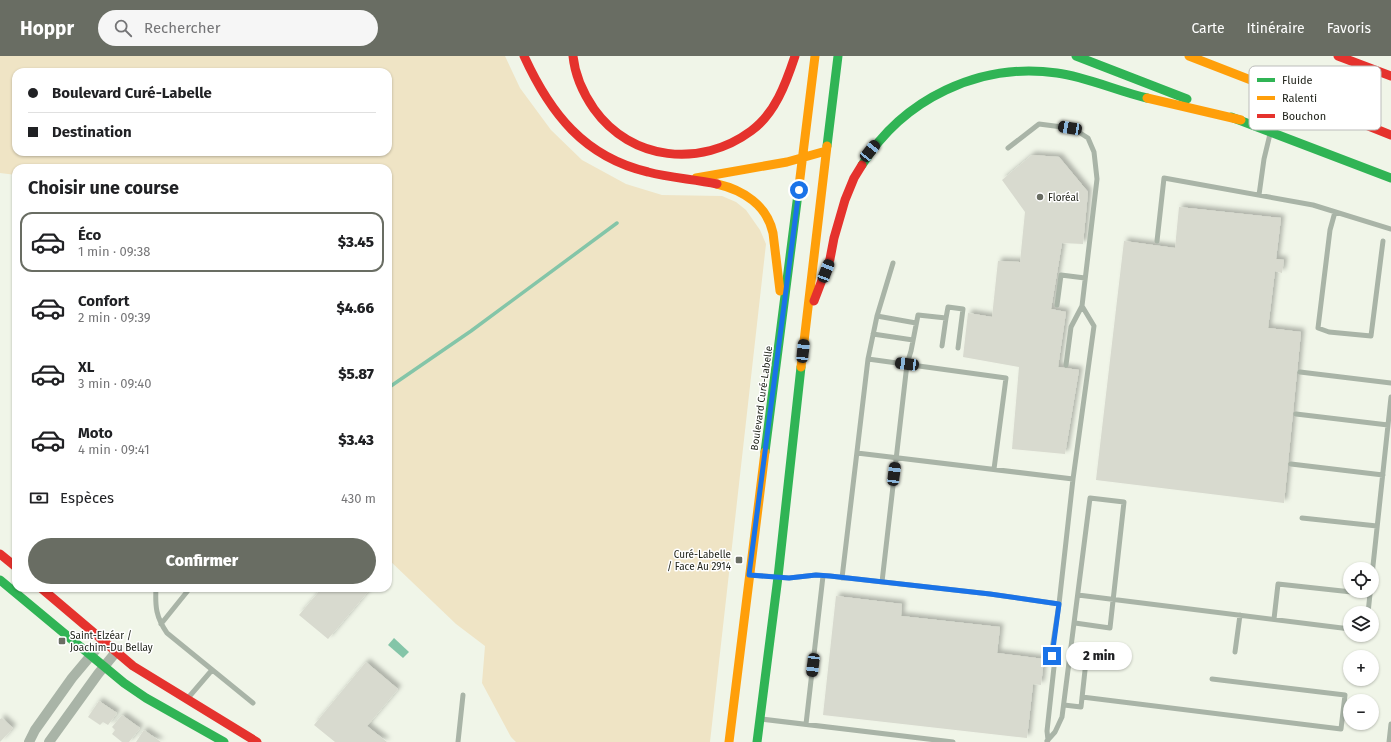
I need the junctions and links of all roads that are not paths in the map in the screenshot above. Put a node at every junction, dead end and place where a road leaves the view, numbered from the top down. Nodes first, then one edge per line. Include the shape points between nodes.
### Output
1 (524, 56) edge
2 (573, 56) edge
3 (796, 56) edge
4 (815, 56) edge
5 (838, 56) edge
6 (1076, 56) edge
7 (1190, 56) edge
8 (1338, 56) edge
9 (1364, 66) edge
10 (1381, 72) edge
11 (1391, 76) edge
12 (1249, 79) edge
13 (1241, 120) junction
14 (1249, 123) edge
15 (1266, 130) edge
16 (1378, 130) edge
17 (1271, 132) junction
18 (1391, 135) edge
19 (1008, 148) dead end
20 (826, 151) junction
21 (802, 158) junction
22 (1391, 178) edge
23 (690, 179) junction
24 (1259, 195) junction
25 (1335, 212) junction
26 (1391, 229) edge
27 (1157, 241) dead end
28 (1383, 241) dead end
29 (893, 263) dead end
30 (1085, 278) junction
31 (1057, 304) dead end
32 (1082, 306) junction
33 (783, 316) junction
34 (876, 316) junction
35 (946, 318) junction
36 (806, 320) junction
37 (916, 323) junction
38 (873, 334) junction
39 (913, 340) junction
40 (942, 346) dead end
41 (958, 348) dead end
42 (868, 359) junction
43 (907, 364) junction
44 (1066, 365) dead end
45 (1300, 372) dead end
46 (1391, 383) edge
47 (1391, 397) edge
48 (1296, 414) dead end
49 (1388, 425) junction
50 (857, 453) junction
51 (896, 458) junction
52 (1291, 464) dead end
53 (994, 469) junction
54 (1383, 475) junction
55 (1073, 479) junction
56 (1302, 518) dead end
57 (1377, 526) junction
58 (0, 554) edge
59 (1373, 562) edge
60 (12, 564) edge
61 (749, 575) junction
62 (823, 576) junction
63 (778, 578) junction
64 (842, 578) junction
65 (0, 580) edge
66 (882, 582) junction
67 (12, 590) edge
68 (1343, 590) edge
69 (14, 592) edge
70 (46, 592) edge
71 (156, 592) edge
72 (187, 592) edge
73 (1078, 595) junction
74 (1113, 599) junction
75 (1059, 604) junction
76 (1240, 615) junction
77 (1274, 619) junction
78 (1075, 623) junction
79 (161, 624) junction
80 (1343, 628) edge
81 (103, 641) junction
82 (1071, 650) junction
83 (116, 652) junction
84 (1235, 652) dead end
85 (90, 655) junction
86 (103, 666) junction
87 (212, 670) junction
88 (1212, 679) dead end
89 (463, 695) dead end
90 (1082, 698) junction
91 (187, 699) junction
92 (253, 703) dead end
93 (1064, 705) junction
94 (760, 718) junction
95 (806, 724) junction
96 (1391, 724) edge
97 (1047, 741) edge
98 (29, 742) edge
99 (49, 742) edge
100 (224, 742) edge
101 (257, 742) edge
102 (458, 742) edge
103 (729, 742) edge
104 (759, 742) edge
105 (953, 742) edge
106 (1389, 742) edge

1 - 23 main road via 549,104 562,122 586,143 629,167 662,176
2 - 3 main road via 585,95 611,130 641,148 683,156 716,150 752,130 774,104
4 - 21 main road, Boulevard Curé-Labelle
5 - 20 main road
6 - 13 main road
7 - 12 main road
8 - 9 main road
10 - 11 main road
13 - 14 main road
13 - 36 main road via 1049,72 997,72 943,90 900,118 864,160 844,201 830,258
15 - 17 main road
16 - 18 main road
17 - 22 main road
17 - 24 lane
19 - 30 lane via 1039,124 1070,128 1084,134 1091,143 1097,180
20 - 21 main road
20 - 36 main road
21 - 23 main road
21 - 33 main road, Boulevard Curé-Labelle
23 - 33 main road via 740,191 758,203 767,214 774,237
24 - 25 lane via 1313,205
24 - 27 lane via 1164,178
25 - 26 lane
25 - 28 lane via 1330,230 1318,328 1329,332 1371,336
29 - 34 lane
30 - 31 lane via 1061,275
30 - 32 lane
32 - 44 lane via 1071,327
32 - 55 lane via 1094,326
33 - 61 main road, Boulevard Curé-Labelle
34 - 37 lane
34 - 38 lane
35 - 37 lane via 918,315
35 - 40 lane
35 - 41 lane via 948,307 963,309
36 - 63 main road
37 - 39 lane
38 - 39 lane
38 - 42 lane
39 - 43 lane
42 - 43 lane
42 - 50 lane
43 - 51 lane
43 - 53 lane via 1006,378
45 - 46 lane
47 - 49 lane
48 - 49 lane
49 - 54 lane
50 - 51 lane
50 - 64 lane
51 - 53 lane
51 - 66 lane
52 - 54 lane
53 - 55 lane
54 - 57 lane
55 - 75 lane
56 - 57 lane
57 - 59 lane
58 - 60 main road
61 - 63 lane
61 - 103 main road, Boulevard Curé-Labelle
62 - 63 lane
62 - 64 lane
62 - 95 lane
63 - 94 main road
64 - 66 lane
65 - 67 main road
66 - 75 lane
68 - 77 lane via 1278,584
69 - 85 main road
70 - 81 main road
71 - 79 lane via 155,602
72 - 79 lane
73 - 74 lane
73 - 74 lane via 1090,498 1124,502
73 - 78 lane
74 - 76 lane
74 - 78 lane via 1110,628
75 - 97 lane via 1052,656 1054,667
76 - 77 lane
76 - 84 lane
77 - 80 lane
78 - 82 lane
79 - 87 lane via 167,633
81 - 83 main road
81 - 85 street
82 - 90 lane via 1087,652
82 - 93 lane
83 - 86 street
83 - 91 main road via 133,666
85 - 86 main road
85 - 98 street via 44,717
86 - 99 street
86 - 100 main road via 146,698
87 - 91 lane
87 - 92 lane
88 - 90 lane via 1345,695 1341,729
89 - 102 lane
90 - 93 lane via 1081,707
91 - 101 main road
93 - 97 lane via 1059,725
94 - 95 lane
94 - 104 main road
95 - 105 lane
96 - 106 lane

